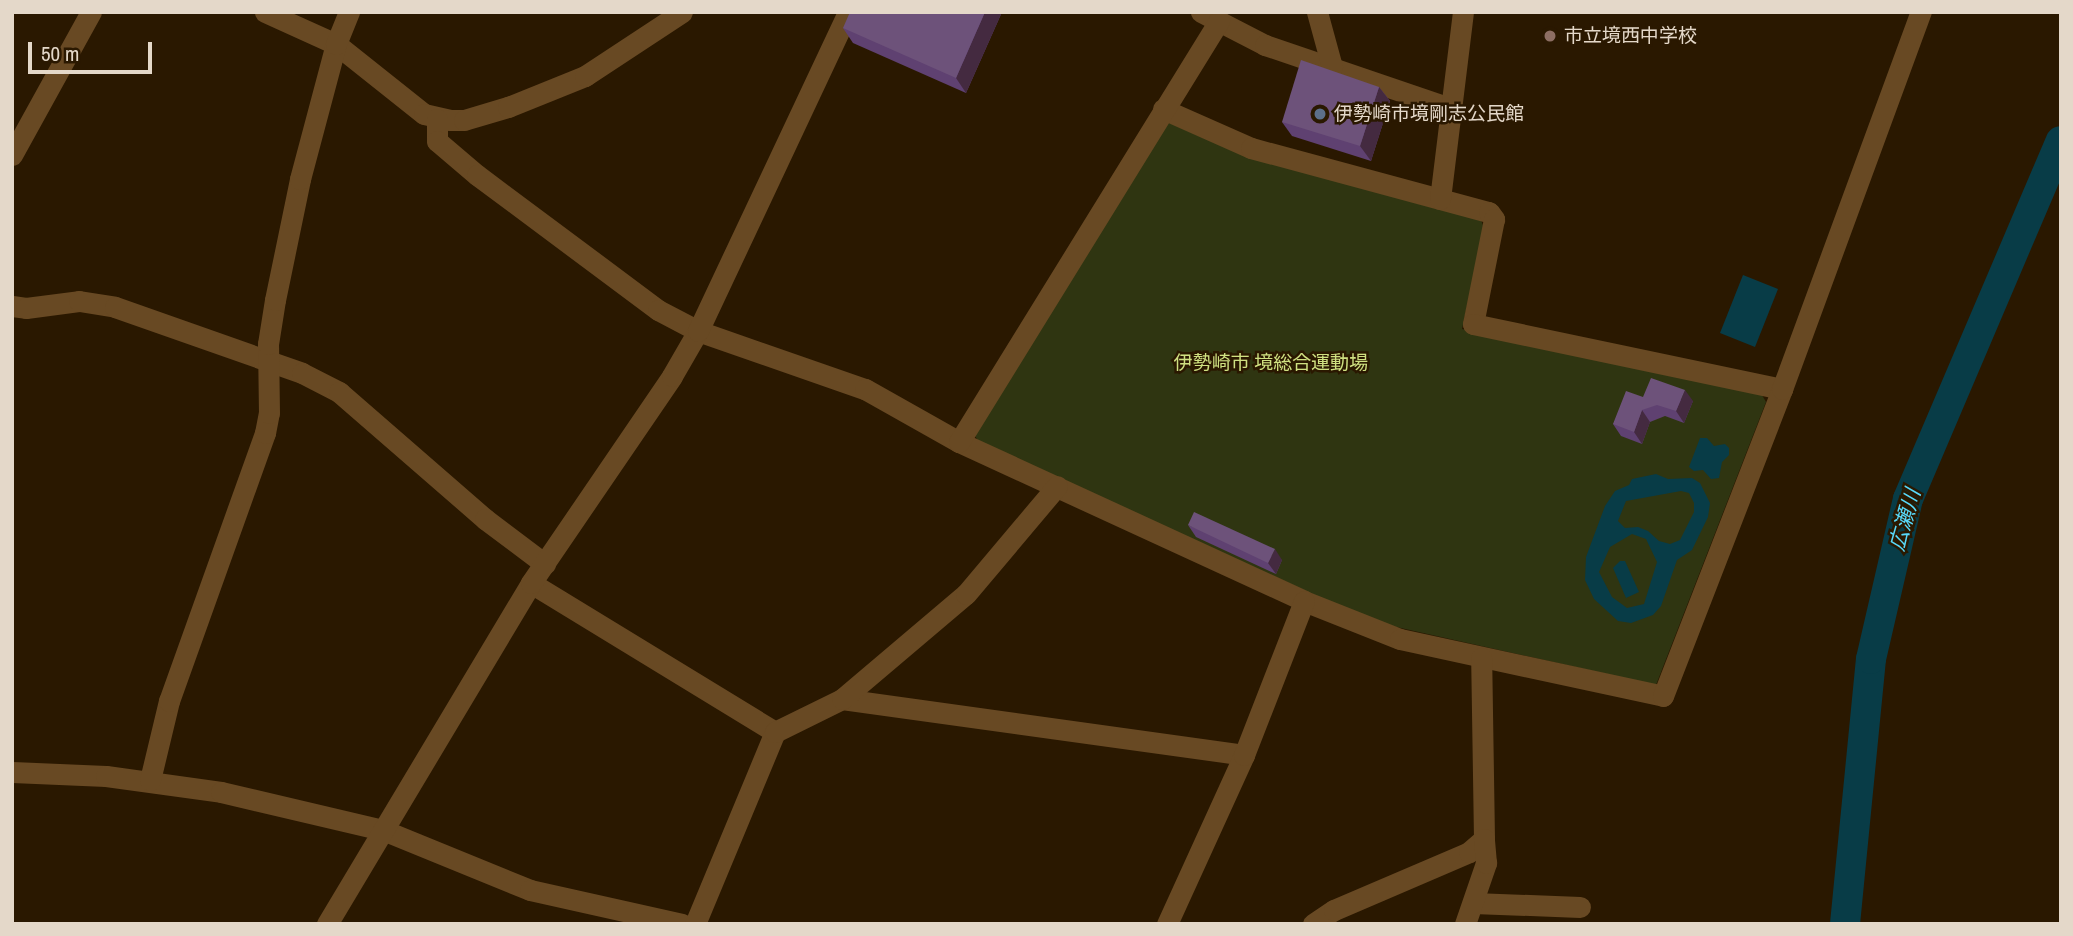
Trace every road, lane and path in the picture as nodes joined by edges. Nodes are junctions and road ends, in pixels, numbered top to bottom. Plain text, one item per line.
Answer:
1 (91, 12) edge
2 (265, 12) edge
3 (349, 12) edge
4 (682, 12) edge
5 (848, 12) edge
6 (1317, 12) edge
7 (1463, 12) edge
8 (1922, 12) edge
9 (1210, 17) edge
10 (336, 44) junction
11 (1332, 67) junction
12 (1450, 108) junction
13 (1163, 109) junction
14 (437, 119) junction
15 (12, 155) edge
16 (1440, 199) junction
17 (12, 306) edge
18 (698, 331) junction
19 (268, 361) junction
20 (1782, 389) junction
21 (959, 442) junction
22 (1058, 486) junction
23 (545, 564) junction
24 (531, 583) junction
25 (1304, 601) junction
26 (1481, 658) junction
27 (842, 699) junction
28 (775, 732) junction
29 (1244, 755) junction
30 (12, 772) edge
31 (150, 780) junction
32 (383, 830) junction
33 (1484, 839) junction
34 (1473, 903) junction
35 (1580, 907) dead end
36 (327, 924) edge
37 (682, 924) edge
38 (695, 924) edge
39 (1167, 924) edge
40 (1313, 924) edge
41 (1465, 924) edge

1 - 15 street
2 - 10 street
3 - 10 street
4 - 14 street
5 - 18 street
6 - 11 street
7 - 12 street
8 - 20 street
9 - 11 street
9 - 13 street
10 - 14 street
10 - 19 street
11 - 12 street
12 - 16 street
13 - 16 street
13 - 21 street
14 - 18 street
16 - 20 street
17 - 19 street
18 - 21 street
18 - 23 street
19 - 23 street
19 - 31 street
20 - 26 street
21 - 22 street
22 - 25 street
22 - 27 street
23 - 24 street
24 - 28 street
24 - 32 street
25 - 26 street
25 - 29 street
26 - 33 street
27 - 28 street
27 - 29 street
28 - 38 street
29 - 39 street
30 - 31 street
31 - 32 street
32 - 36 street
32 - 37 street
33 - 34 street
33 - 40 street
34 - 35 street
34 - 41 street

